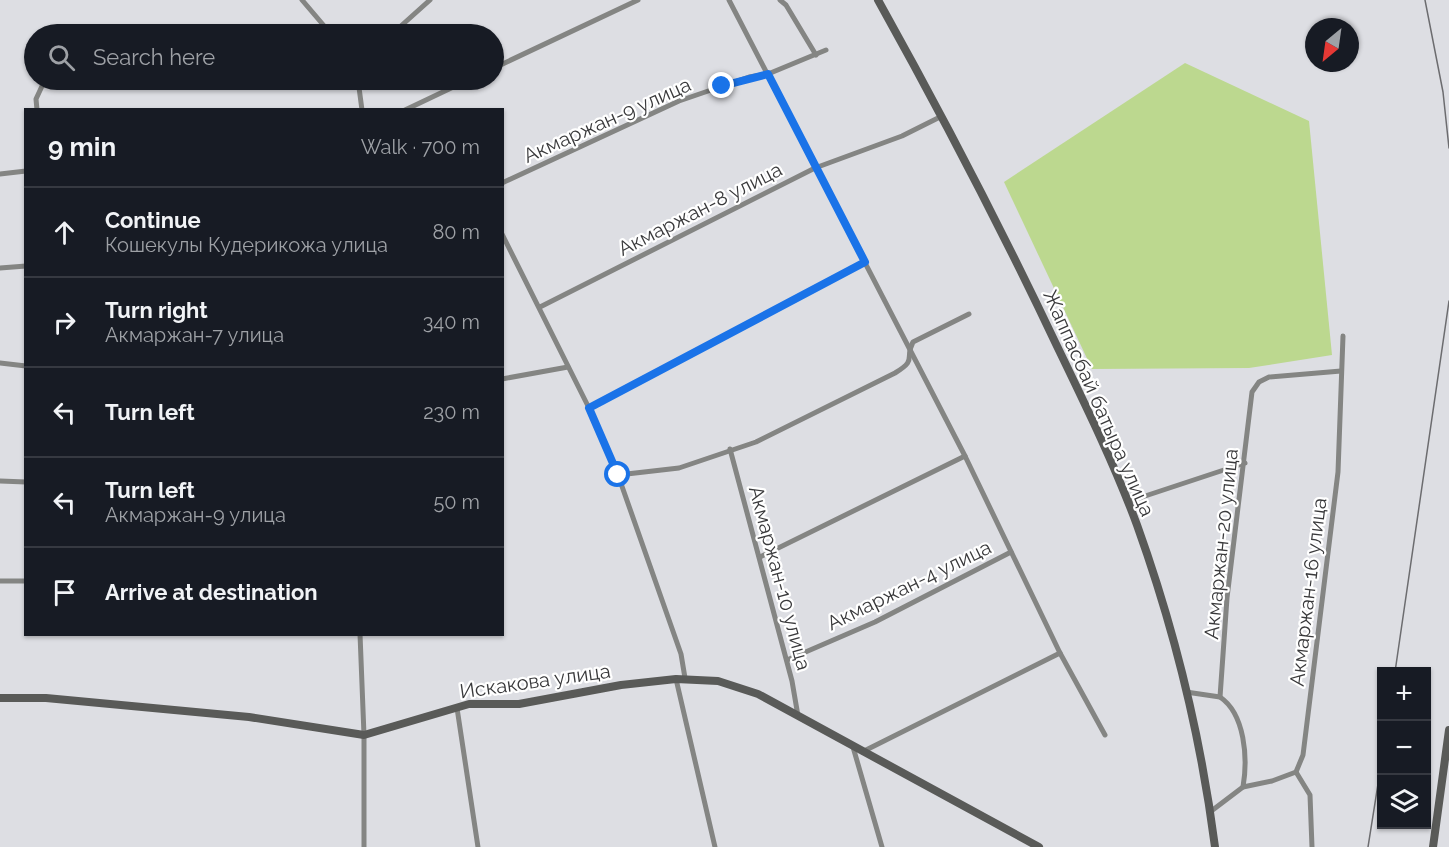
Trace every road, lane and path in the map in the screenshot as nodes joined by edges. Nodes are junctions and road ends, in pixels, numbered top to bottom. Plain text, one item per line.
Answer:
1 (302, 0) edge
2 (430, 0) edge
3 (638, 0) edge
4 (729, 0) edge
5 (780, 0) edge
6 (879, 0) edge
7 (322, 24) edge
8 (403, 24) edge
9 (826, 50) dead end
10 (816, 55) junction
11 (504, 63) edge
12 (768, 74) junction
13 (40, 90) edge
14 (359, 90) edge
15 (447, 90) edge
16 (36, 108) edge
17 (362, 108) edge
18 (409, 108) edge
19 (940, 117) junction
20 (815, 168) junction
21 (24, 171) edge
22 (0, 174) edge
23 (504, 182) edge
24 (504, 238) edge
25 (865, 262) junction
26 (24, 266) edge
27 (0, 268) edge
28 (540, 307) junction
29 (969, 314) dead end
30 (1343, 336) dead end
31 (909, 348) junction
32 (0, 363) edge
33 (24, 366) edge
34 (568, 367) junction
35 (1341, 371) junction
36 (504, 380) edge
37 (589, 408) junction
38 (729, 449) junction
39 (965, 456) junction
40 (1245, 463) junction
41 (618, 475) junction
42 (0, 481) edge
43 (24, 482) edge
44 (1127, 502) junction
45 (1011, 552) junction
46 (760, 557) junction
47 (0, 581) edge
48 (24, 581) edge
49 (360, 636) edge
50 (1060, 653) junction
51 (787, 660) junction
52 (685, 678) junction
53 (676, 679) junction
54 (1185, 692) junction
55 (1220, 697) junction
56 (0, 698) edge
57 (457, 708) junction
58 (798, 716) junction
59 (1449, 730) edge
60 (364, 735) junction
61 (1106, 735) dead end
62 (853, 747) junction
63 (862, 752) junction
64 (1296, 772) junction
65 (1243, 787) junction
66 (1210, 812) junction
67 (364, 847) edge
68 (478, 847) edge
69 (715, 847) edge
70 (882, 847) edge
71 (1039, 847) edge
72 (1215, 847) edge
73 (1312, 847) edge
74 (1433, 847) edge

1 - 7 street
2 - 8 street
3 - 11 street
4 - 12 street
5 - 10 street
6 - 19 street, Жаппасбай батыра улица
9 - 10 street, Акмаржан-9 улица
10 - 12 street, Акмаржан-9 улица
12 - 20 street
12 - 23 street, Акмаржан-9 улица
13 - 16 street
14 - 17 street
15 - 18 street
19 - 20 street, Акмаржан-8 улица
19 - 44 street, Жаппасбай батыра улица
20 - 25 street
20 - 28 street, Акмаржан-8 улица
21 - 22 street
24 - 28 street
25 - 31 street
25 - 37 street
26 - 27 street
28 - 34 street
29 - 31 street
30 - 35 street, Акмаржан-16 улица
31 - 38 street
31 - 39 street
32 - 33 street
34 - 36 street
34 - 37 street
35 - 40 street, Акмаржан-20 улица
35 - 64 street, Акмаржан-16 улица
37 - 41 street
38 - 41 street
38 - 46 street, Акмаржан-10 улица
39 - 45 street
39 - 46 street
40 - 44 street
40 - 55 street, Акмаржан-20 улица
41 - 52 street
42 - 43 street
44 - 54 street, Жаппасбай батыра улица
45 - 50 street
45 - 51 street, Акмаржан-4 улица
46 - 51 street, Акмаржан-10 улица
47 - 48 street
49 - 60 street
50 - 61 street
50 - 63 street
51 - 58 street, Акмаржан-10 улица
52 - 53 street, Искакова улица
52 - 58 street, Искакова улица
53 - 57 street, Искакова улица
53 - 69 street
54 - 55 street
54 - 66 street, Жаппасбай батыра улица
55 - 65 street
56 - 60 street, Искакова улица
57 - 60 street, Искакова улица
57 - 68 street
58 - 62 street, Искакова улица
59 - 74 street
60 - 67 street
62 - 63 street, Искакова улица
62 - 70 street
63 - 71 street, Искакова улица
64 - 65 street
64 - 73 street
65 - 66 street
66 - 72 street, Жаппасбай батыра улица

